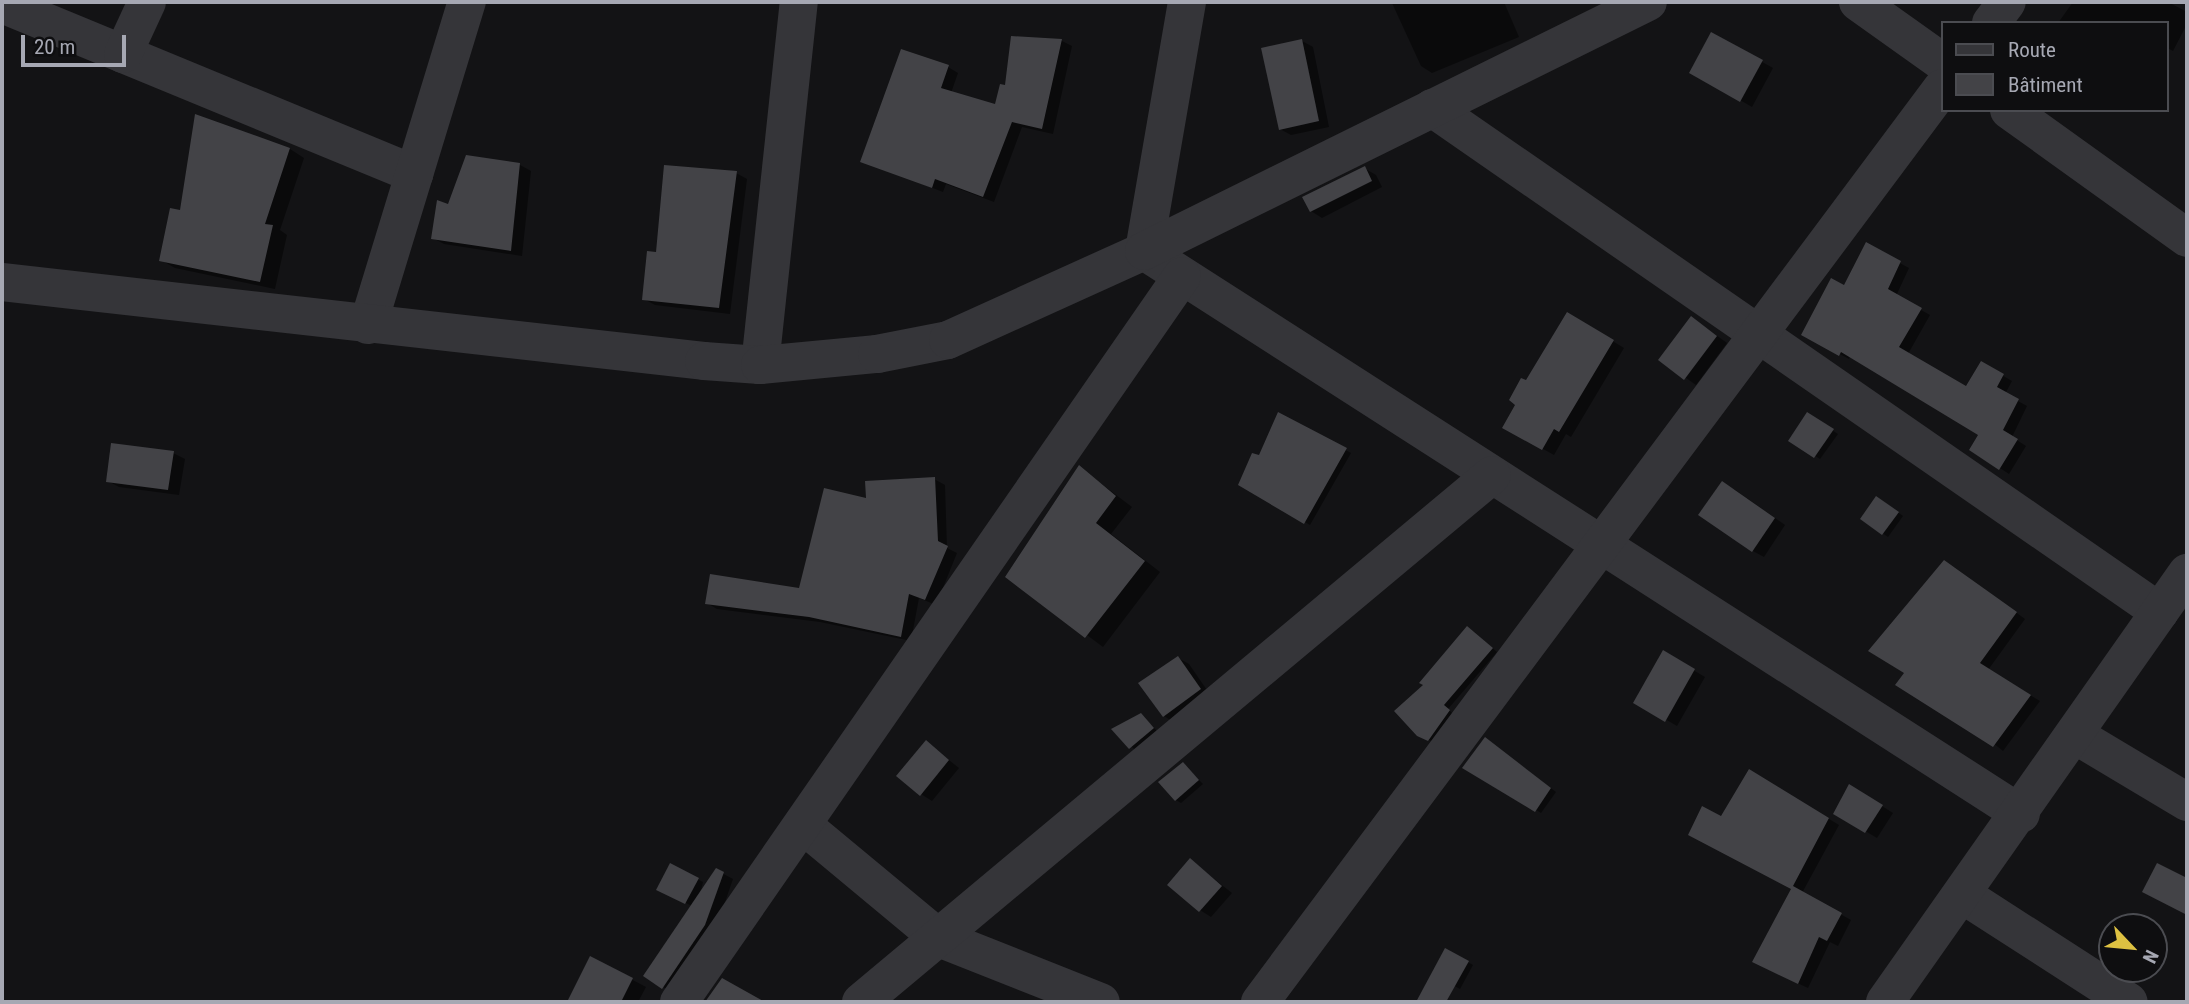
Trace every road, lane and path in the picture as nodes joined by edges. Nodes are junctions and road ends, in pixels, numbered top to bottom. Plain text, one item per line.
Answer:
1 (147, 2) edge
2 (467, 2) edge
3 (799, 2) edge
4 (1187, 2) edge
5 (1648, 2) edge
6 (1858, 2) edge
7 (2007, 2) edge
8 (2, 4) edge
9 (1993, 21) edge
10 (123, 54) junction
11 (1940, 61) edge
12 (1940, 91) edge
13 (1432, 108) junction
14 (2012, 112) edge
15 (414, 174) junction
16 (2187, 238) edge
17 (1144, 251) junction
18 (1182, 276) junction
19 (2, 282) edge
20 (368, 325) junction
21 (1759, 334) junction
22 (760, 365) junction
23 (1492, 475) junction
24 (1601, 545) junction
25 (2187, 573) edge
26 (2161, 612) junction
27 (2075, 735) junction
28 (2187, 803) edge
29 (2021, 814) junction
30 (804, 826) junction
31 (1963, 895) junction
32 (939, 938) junction
33 (1086, 1000) edge
34 (679, 1002) edge
35 (861, 1002) edge
36 (1260, 1002) edge
37 (1885, 1002) edge
38 (2129, 1002) edge

1 - 10 street
2 - 15 street
3 - 22 street
4 - 17 street
5 - 13 street
6 - 11 street
7 - 9 street
8 - 10 street
10 - 15 street
12 - 21 street
13 - 17 street
13 - 21 street
14 - 16 street
15 - 20 street
17 - 18 street
17 - 22 street
18 - 23 street
18 - 30 street
19 - 20 street
20 - 22 street
21 - 24 street
21 - 26 street
23 - 24 street
23 - 32 street
24 - 29 street
24 - 36 street
25 - 26 street
26 - 27 street
27 - 28 street
27 - 29 street
29 - 31 street
30 - 32 street
30 - 34 street
31 - 37 street
31 - 38 street
32 - 33 street
32 - 35 street

